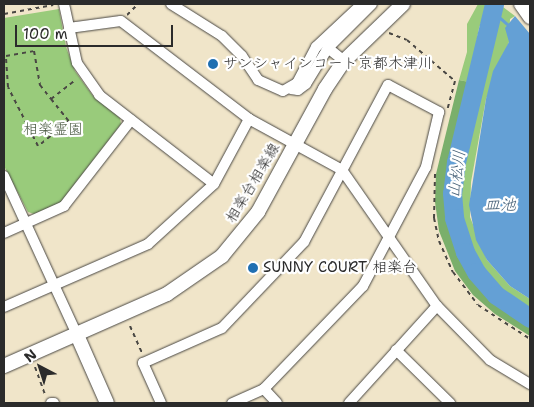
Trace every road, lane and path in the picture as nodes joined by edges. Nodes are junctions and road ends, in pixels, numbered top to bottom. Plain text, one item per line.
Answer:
1 (63, 4) edge
2 (138, 4) edge
3 (171, 4) edge
4 (362, 4) edge
5 (372, 4) edge
6 (403, 4) edge
7 (521, 4) edge
8 (4, 14) edge
9 (530, 17) edge
10 (121, 21) junction
11 (69, 28) junction
12 (389, 34) dead end
13 (328, 48) junction
14 (344, 61) junction
15 (83, 73) junction
16 (291, 89) junction
17 (52, 99) junction
18 (447, 116) dead end
19 (249, 119) junction
20 (131, 120) junction
21 (295, 145) junction
22 (436, 166) dead end
23 (342, 170) junction
24 (4, 176) edge
25 (214, 184) junction
26 (27, 222) junction
27 (4, 233) edge
28 (389, 236) junction
29 (54, 284) junction
30 (437, 306) junction
31 (4, 307) edge
32 (130, 326) dead end
33 (77, 334) junction
34 (530, 338) edge
35 (396, 350) junction
36 (146, 362) junction
37 (4, 366) edge
38 (35, 367) dead end
39 (530, 384) edge
40 (264, 389) junction
41 (356, 401) edge
42 (51, 403) edge
43 (106, 403) edge
44 (161, 403) edge
45 (232, 403) edge
46 (277, 403) edge
47 (450, 403) edge

1 - 8 path
1 - 11 street
2 - 10 path
3 - 16 street
4 - 16 street
5 - 13 street
6 - 14 main road, 相楽台相楽線
7 - 9 main road
10 - 11 street
10 - 19 street
11 - 15 street
12 - 18 path
13 - 14 street
13 - 16 street
14 - 21 main road, 相楽台相楽線
15 - 17 path
15 - 20 street
17 - 17 path
19 - 21 street
19 - 25 street
20 - 25 street
20 - 26 street
21 - 23 street
21 - 33 main road, 相楽台相楽線
22 - 34 path
23 - 28 street
23 - 28 street
23 - 36 street
24 - 26 street
25 - 29 street
26 - 27 street
26 - 29 street
28 - 30 street
28 - 40 street
29 - 31 street
29 - 33 street
30 - 35 street
30 - 39 street
32 - 36 path
33 - 37 main road, 相楽台相楽線
33 - 43 main road
35 - 41 street
35 - 47 street
36 - 44 street
38 - 42 path
40 - 45 street
40 - 46 street

